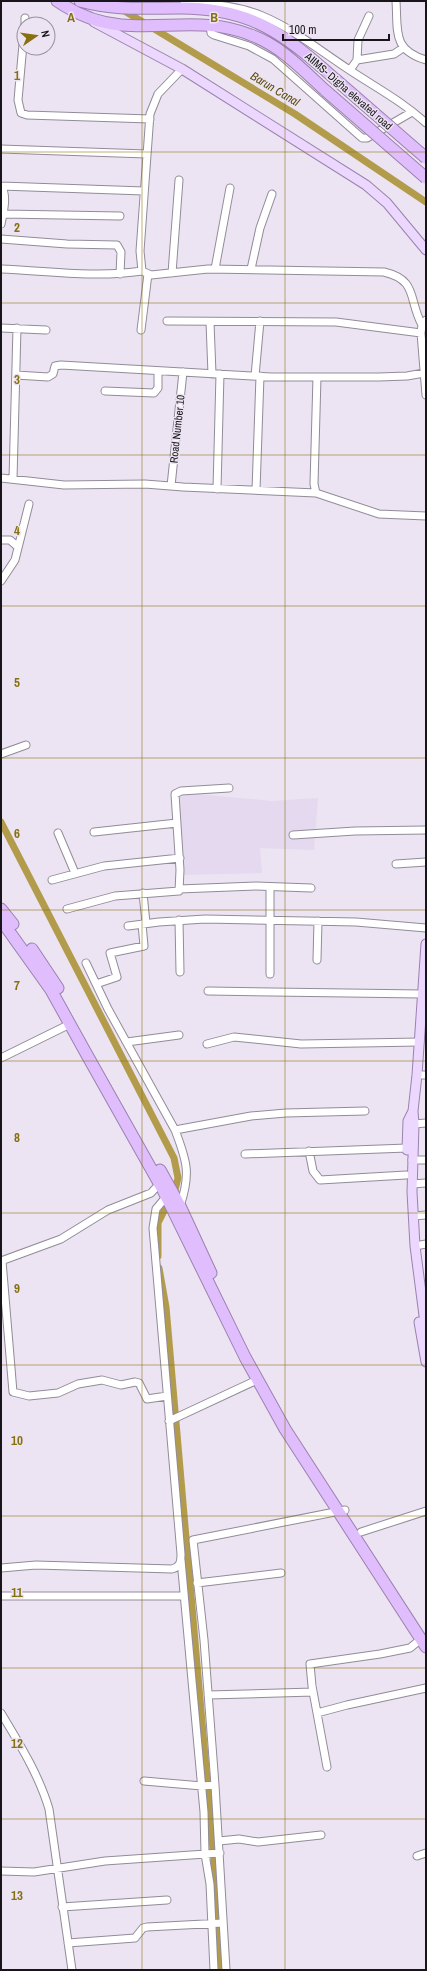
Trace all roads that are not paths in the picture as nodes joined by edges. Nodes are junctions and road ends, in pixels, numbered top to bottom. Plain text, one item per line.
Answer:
1 (56, 1) edge
2 (80, 1) edge
3 (396, 1) edge
4 (164, 8) junction
5 (74, 12) junction
6 (368, 16) dead end
7 (210, 24) junction
8 (403, 48) junction
9 (22, 56) edge
10 (357, 60) junction
11 (426, 60) edge
12 (182, 69) junction
13 (350, 70) junction
14 (412, 112) junction
15 (150, 119) junction
16 (426, 123) edge
17 (1, 149) edge
18 (147, 154) junction
19 (426, 158) edge
20 (426, 178) edge
21 (179, 180) dead end
22 (1, 186) edge
23 (230, 188) dead end
24 (144, 191) junction
25 (272, 194) dead end
26 (3, 214) junction
27 (120, 216) dead end
28 (1, 224) edge
29 (1, 240) edge
30 (426, 250) edge
31 (1, 269) edge
32 (215, 269) junction
33 (251, 269) junction
34 (145, 273) junction
35 (172, 273) junction
36 (120, 274) junction
37 (167, 321) dead end
38 (260, 321) junction
39 (210, 322) junction
40 (424, 323) edge
41 (1, 328) edge
42 (17, 328) junction
43 (46, 330) dead end
44 (141, 330) dead end
45 (421, 333) junction
46 (158, 371) junction
47 (183, 372) junction
48 (424, 373) junction
49 (212, 374) junction
50 (220, 374) junction
51 (16, 375) junction
52 (258, 376) junction
53 (316, 377) junction
54 (105, 391) dead end
55 (426, 395) edge
56 (1, 478) edge
57 (13, 479) junction
58 (171, 486) junction
59 (217, 488) junction
60 (256, 490) junction
61 (316, 493) junction
62 (29, 504) dead end
63 (426, 516) edge
64 (1, 540) edge
65 (18, 547) junction
66 (1, 581) edge
67 (26, 745) dead end
68 (1, 754) edge
69 (229, 788) dead end
70 (177, 824) junction
71 (426, 830) edge
72 (94, 832) dead end
73 (58, 833) dead end
74 (293, 835) dead end
75 (180, 858) junction
76 (426, 862) edge
77 (396, 864) dead end
78 (75, 873) junction
79 (52, 880) dead end
80 (270, 887) junction
81 (312, 888) dead end
82 (179, 889) junction
83 (144, 893) junction
84 (1, 909) edge
85 (67, 909) dead end
86 (1, 920) edge
87 (179, 920) junction
88 (269, 921) junction
89 (318, 921) junction
90 (144, 924) junction
91 (128, 926) dead end
92 (426, 928) edge
93 (426, 944) edge
94 (425, 956) edge
95 (317, 960) dead end
96 (86, 963) dead end
97 (180, 972) dead end
98 (270, 974) dead end
99 (96, 984) junction
100 (208, 991) dead end
101 (422, 994) junction
102 (423, 1020) edge
103 (70, 1024) junction
104 (179, 1035) dead end
105 (127, 1042) junction
106 (420, 1042) junction
107 (207, 1044) dead end
108 (1, 1058) edge
109 (422, 1075) edge
110 (365, 1111) dead end
111 (413, 1111) junction
112 (426, 1123) edge
113 (414, 1124) junction
114 (175, 1130) junction
115 (406, 1148) junction
116 (308, 1151) junction
117 (245, 1154) dead end
118 (412, 1160) junction
119 (426, 1160) edge
120 (406, 1175) junction
121 (162, 1181) junction
122 (426, 1183) edge
123 (412, 1184) junction
124 (166, 1197) junction
125 (180, 1206) junction
126 (426, 1215) edge
127 (413, 1216) junction
128 (426, 1244) edge
129 (415, 1246) junction
130 (1, 1261) edge
131 (424, 1329) edge
132 (425, 1350) edge
133 (426, 1362) edge
134 (257, 1380) junction
135 (167, 1396) junction
136 (274, 1402) junction
137 (172, 1419) junction
138 (341, 1511) junction
139 (426, 1511) edge
140 (361, 1532) junction
141 (192, 1540) junction
142 (180, 1542) junction
143 (181, 1560) junction
144 (1, 1568) edge
145 (281, 1573) dead end
146 (197, 1583) junction
147 (1, 1596) edge
148 (184, 1596) junction
149 (424, 1640) edge
150 (426, 1688) edge
151 (313, 1692) junction
152 (208, 1695) junction
153 (1, 1713) edge
154 (317, 1713) junction
155 (327, 1767) dead end
156 (144, 1781) dead end
157 (215, 1785) junction
158 (202, 1786) junction
159 (321, 1835) dead end
160 (219, 1841) junction
161 (426, 1853) edge
162 (212, 1854) junction
163 (417, 1856) dead end
164 (57, 1867) junction
165 (1, 1871) edge
166 (167, 1900) dead end
167 (62, 1907) junction
168 (217, 1923) junction
169 (68, 1943) junction
170 (72, 1970) edge
171 (214, 1970) edge
172 (226, 1970) edge

1 - 5 highway, AIIMS- Digha elevated road
2 - 4 highway, AIIMS- Digha elevated road
3 - 8 street
4 - 13 street
4 - 19 highway, AIIMS- Digha elevated road, bridge
5 - 7 highway, AIIMS- Digha elevated road
5 - 12 main road
6 - 10 street
7 - 14 street
7 - 20 highway, AIIMS- Digha elevated road, bridge
8 - 10 street
8 - 11 street
9 - 15 street
10 - 13 street
12 - 15 street
12 - 30 main road
13 - 14 street
14 - 16 street
15 - 18 street
17 - 18 street
18 - 24 street
21 - 35 street
22 - 24 street
22 - 26 street
23 - 32 street
24 - 34 street
25 - 33 street
26 - 27 street
26 - 28 street
29 - 36 street
31 - 36 street
32 - 33 street
32 - 35 street
33 - 40 street
34 - 35 street
34 - 36 street
34 - 44 street
37 - 39 street
38 - 39 street
38 - 45 street
38 - 52 street
39 - 49 street
40 - 45 street
41 - 42 street
42 - 43 street
42 - 51 street
45 - 48 street
46 - 47 street
46 - 51 street
46 - 54 street
47 - 49 street
47 - 58 street, Road Number 10
48 - 53 street
48 - 55 street
49 - 50 street
50 - 52 street
50 - 59 street
51 - 57 street
52 - 53 street
52 - 60 street
53 - 61 street
56 - 57 street
57 - 58 street
58 - 59 street
59 - 60 street
60 - 61 street
61 - 63 street
62 - 65 street
64 - 65 street
65 - 66 street
67 - 68 street
69 - 70 street
70 - 72 street
70 - 75 street
71 - 74 street
73 - 78 street
75 - 78 street
75 - 82 street
76 - 77 street
78 - 79 street
80 - 81 street
80 - 82 street
80 - 88 street
82 - 83 street
83 - 85 street
83 - 90 street
84 - 121 highway
86 - 103 highway
87 - 88 street
87 - 90 street
87 - 97 street
88 - 89 street
88 - 98 street
89 - 92 street
89 - 95 street
90 - 91 street
90 - 99 street
93 - 94 main road
94 - 101 main road
96 - 99 street
99 - 105 street
100 - 101 street
101 - 102 main road
102 - 106 main road
103 - 108 street
103 - 121 highway
104 - 105 street
105 - 114 street
106 - 107 street
106 - 109 main road
109 - 111 main road
110 - 114 street
111 - 113 main road
111 - 115 main road
112 - 113 street
113 - 118 main road
114 - 125 street
115 - 116 street
115 - 120 main road
116 - 117 street
116 - 120 street
118 - 119 street
118 - 123 main road
120 - 131 main road
121 - 124 highway
121 - 125 highway
121 - 130 street
122 - 123 street
123 - 127 main road
124 - 134 highway
124 - 135 street
125 - 136 highway
126 - 127 street
127 - 129 main road
128 - 129 street
129 - 131 main road
130 - 135 street
131 - 132 main road
132 - 133 main road
134 - 136 highway
134 - 137 street
135 - 137 street
136 - 138 highway
137 - 142 street
138 - 140 highway
138 - 141 street
138 - 149 highway
139 - 140 street
140 - 149 highway
141 - 142 street
141 - 146 street
142 - 143 street
143 - 144 street
143 - 148 street
145 - 146 street
146 - 152 street
147 - 148 street
148 - 158 street
149 - 151 street
150 - 154 street
151 - 152 street
151 - 154 street
152 - 157 street
153 - 164 street
154 - 155 street
156 - 158 street
157 - 158 street
157 - 160 street
158 - 162 street
159 - 160 street
160 - 162 street
161 - 163 street
162 - 164 street
162 - 168 street
162 - 168 street
164 - 165 street
164 - 167 street
166 - 167 street
167 - 169 street
168 - 169 street
168 - 171 street
168 - 172 street
169 - 170 street

